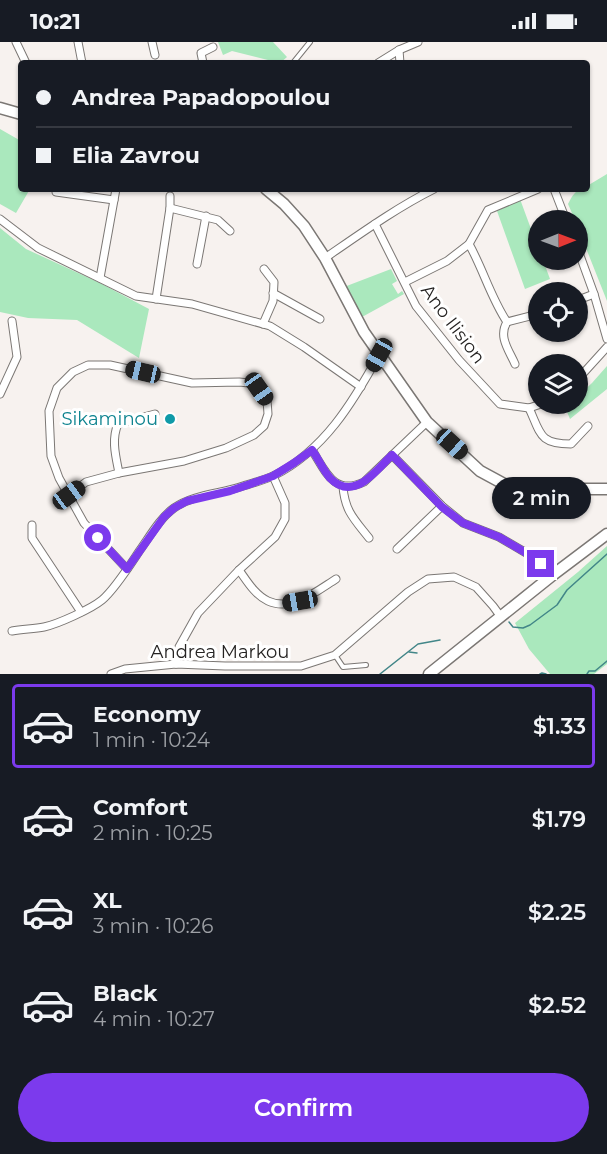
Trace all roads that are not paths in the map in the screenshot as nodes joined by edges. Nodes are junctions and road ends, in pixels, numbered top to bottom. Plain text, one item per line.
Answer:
1 (16, 42) edge
2 (78, 42) edge
3 (152, 42) edge
4 (310, 42) edge
5 (418, 42) edge
6 (213, 47) dead end
7 (399, 50) junction
8 (155, 56) dead end
9 (25, 60) edge
10 (81, 60) edge
11 (202, 60) edge
12 (295, 60) edge
13 (383, 60) edge
14 (400, 60) edge
15 (0, 108) edge
16 (18, 113) edge
17 (56, 192) dead end
18 (115, 192) edge
19 (270, 192) edge
20 (428, 192) edge
21 (531, 192) edge
22 (555, 192) edge
23 (170, 196) dead end
24 (114, 200) junction
25 (170, 208) junction
26 (562, 210) edge
27 (206, 216) junction
28 (0, 219) edge
29 (375, 224) junction
30 (230, 231) dead end
31 (469, 244) junction
32 (325, 258) junction
33 (197, 264) dead end
34 (264, 269) dead end
35 (585, 270) edge
36 (100, 278) junction
37 (405, 282) junction
38 (273, 293) junction
39 (594, 294) junction
40 (588, 296) edge
41 (156, 299) junction
42 (528, 317) edge
43 (320, 319) dead end
44 (12, 321) dead end
45 (507, 322) junction
46 (263, 324) junction
47 (607, 339) edge
48 (607, 347) edge
49 (379, 355) junction
50 (515, 364) dead end
51 (588, 368) edge
52 (361, 387) junction
53 (0, 394) edge
54 (528, 408) edge
55 (155, 414) dead end
56 (532, 414) edge
57 (427, 422) junction
58 (588, 426) dead end
59 (312, 450) junction
60 (392, 455) junction
61 (119, 473) junction
62 (273, 476) junction
63 (343, 487) junction
64 (607, 489) edge
65 (69, 495) junction
66 (442, 507) junction
67 (33, 525) dead end
68 (607, 534) edge
69 (369, 537) dead end
70 (397, 549) dead end
71 (127, 569) junction
72 (239, 570) junction
73 (554, 574) junction
74 (336, 579) dead end
75 (81, 612) junction
76 (501, 617) junction
77 (12, 631) dead end
78 (335, 655) junction
79 (176, 664) junction
80 (366, 665) dead end
81 (225, 670) edge
82 (111, 674) edge
83 (429, 674) edge

1 - 9 street
2 - 10 street
3 - 8 street
4 - 12 lane
5 - 7 street
6 - 11 street
7 - 13 street
7 - 14 street
15 - 16 street
17 - 24 street
18 - 24 street
19 - 32 street
20 - 29 street
21 - 31 street
22 - 26 street
23 - 25 street
24 - 36 street
25 - 27 street
25 - 41 street
27 - 30 street
27 - 33 street
28 - 36 street
29 - 32 street
29 - 37 street, Ano Ilision
31 - 37 street
31 - 45 street
32 - 49 street
34 - 38 street
35 - 39 street
36 - 41 street
37 - 54 street, Ano Ilision
38 - 43 street
38 - 46 street
39 - 40 street
39 - 47 street
41 - 46 street
42 - 45 street
44 - 53 street
45 - 50 street
46 - 52 street
48 - 51 street
49 - 52 street
49 - 57 street
52 - 59 street
55 - 61 street
56 - 58 street
57 - 60 street
57 - 64 street
59 - 62 street
59 - 63 street
60 - 63 street
60 - 66 street
61 - 65 street
61 - 65 street
62 - 71 street
62 - 72 street
63 - 69 street
65 - 71 street
66 - 70 street
66 - 73 street
67 - 75 street
68 - 73 street
71 - 75 street
72 - 74 street
72 - 79 street
73 - 76 street
75 - 77 street
76 - 78 street, Andrea Markou
76 - 83 street
78 - 80 lane
78 - 81 street, Andrea Markou
79 - 81 street, Andrea Markou
79 - 82 street, Andrea Markou

